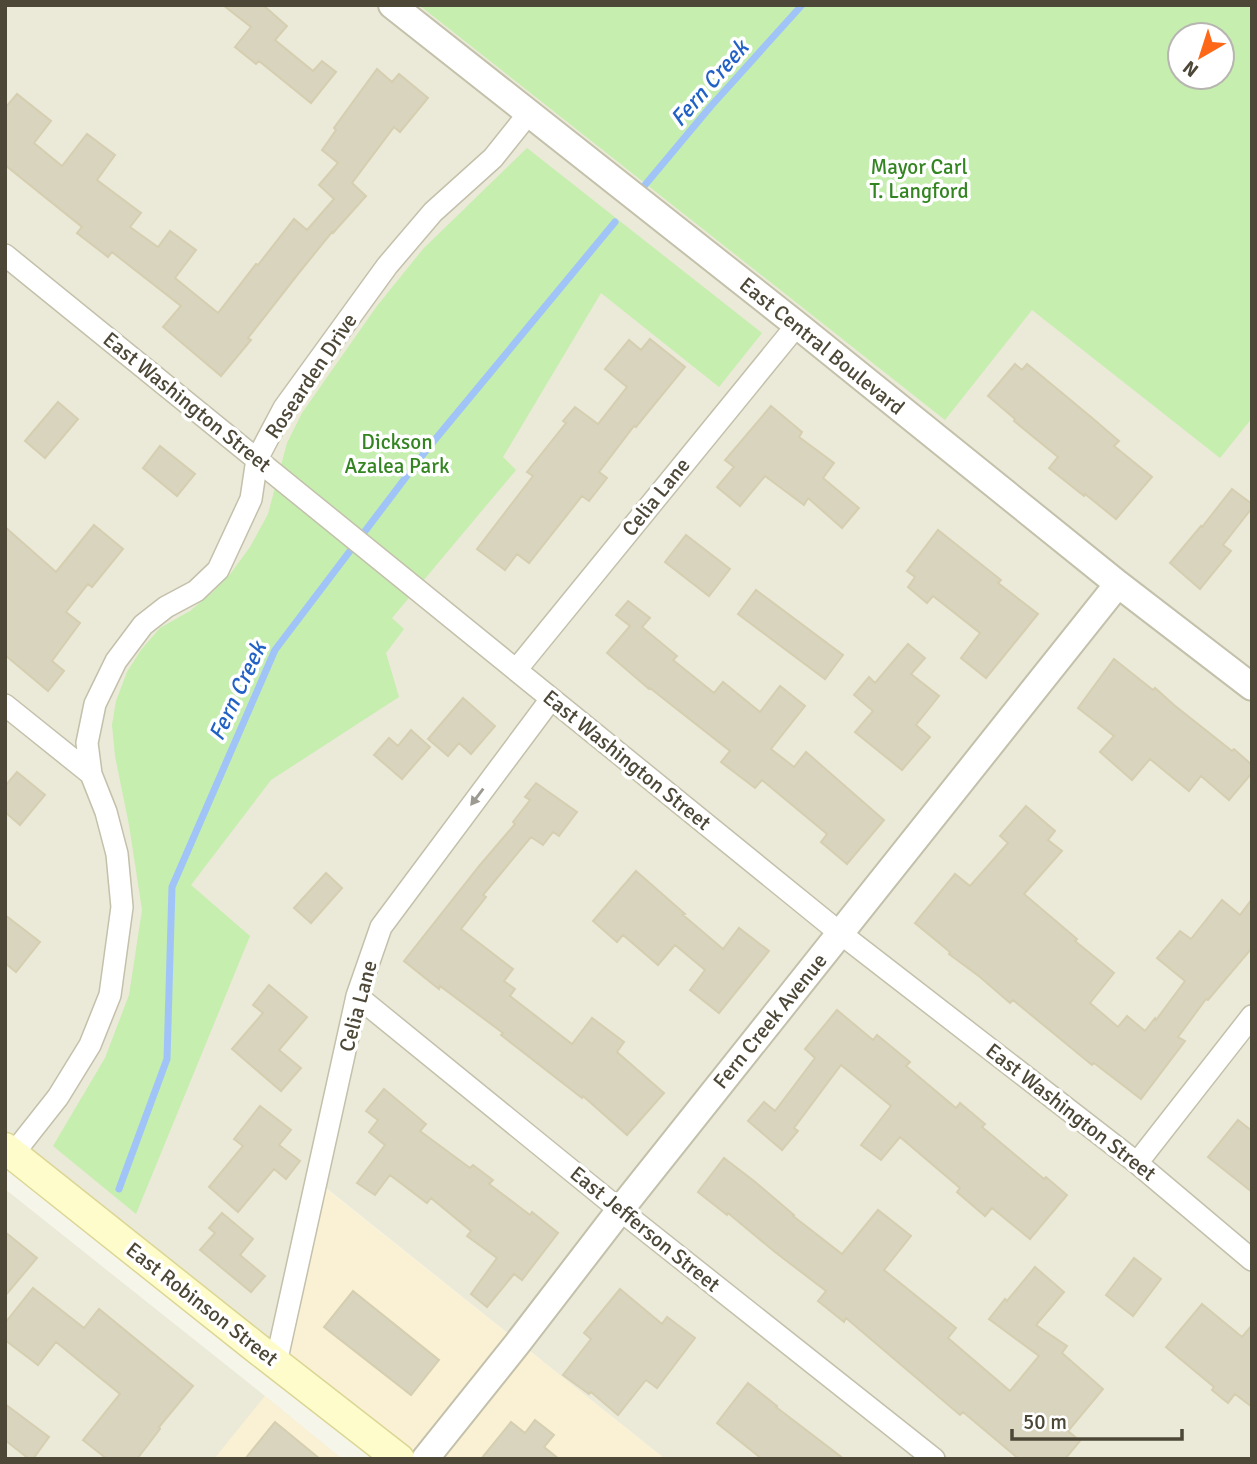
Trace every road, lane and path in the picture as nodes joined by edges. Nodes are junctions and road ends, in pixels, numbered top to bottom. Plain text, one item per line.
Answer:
1 (392, 5) edge
2 (529, 113) junction
3 (5, 255) edge
4 (797, 325) junction
5 (257, 459) junction
6 (1118, 584) junction
7 (516, 670) junction
8 (1252, 687) edge
9 (551, 699) junction
10 (5, 705) edge
11 (91, 774) junction
12 (840, 933) junction
13 (357, 996) junction
14 (1252, 1016) edge
15 (9, 1151) edge
16 (1137, 1163) junction
17 (620, 1210) junction
18 (1252, 1260) edge
19 (275, 1363) junction
20 (399, 1459) edge
21 (425, 1459) edge
22 (934, 1459) edge

1 - 2 street, East Central Boulevard
2 - 4 street, East Central Boulevard
2 - 5 street, Rosearden Drive
3 - 5 street, East Washington Street
4 - 6 street, East Central Boulevard
4 - 7 street, Celia Lane
5 - 7 street, East Washington Street
5 - 11 street, Rosearden Drive
6 - 8 street, East Central Boulevard
6 - 12 street, Fern Creek Avenue
7 - 9 street, East Washington Street
9 - 12 street, East Washington Street
9 -> 13 street, Celia Lane
10 - 11 street
11 - 15 street, Rosearden Drive
12 - 16 street, East Washington Street
12 - 17 street, Fern Creek Avenue
13 - 17 street, East Jefferson Street
13 - 19 street, Celia Lane
14 - 16 street
15 - 19 main road, East Robinson Street
16 - 18 street, East Washington Street
17 - 21 street, Fern Creek Avenue
17 - 22 street, East Jefferson Street
19 - 20 main road, East Robinson Street

